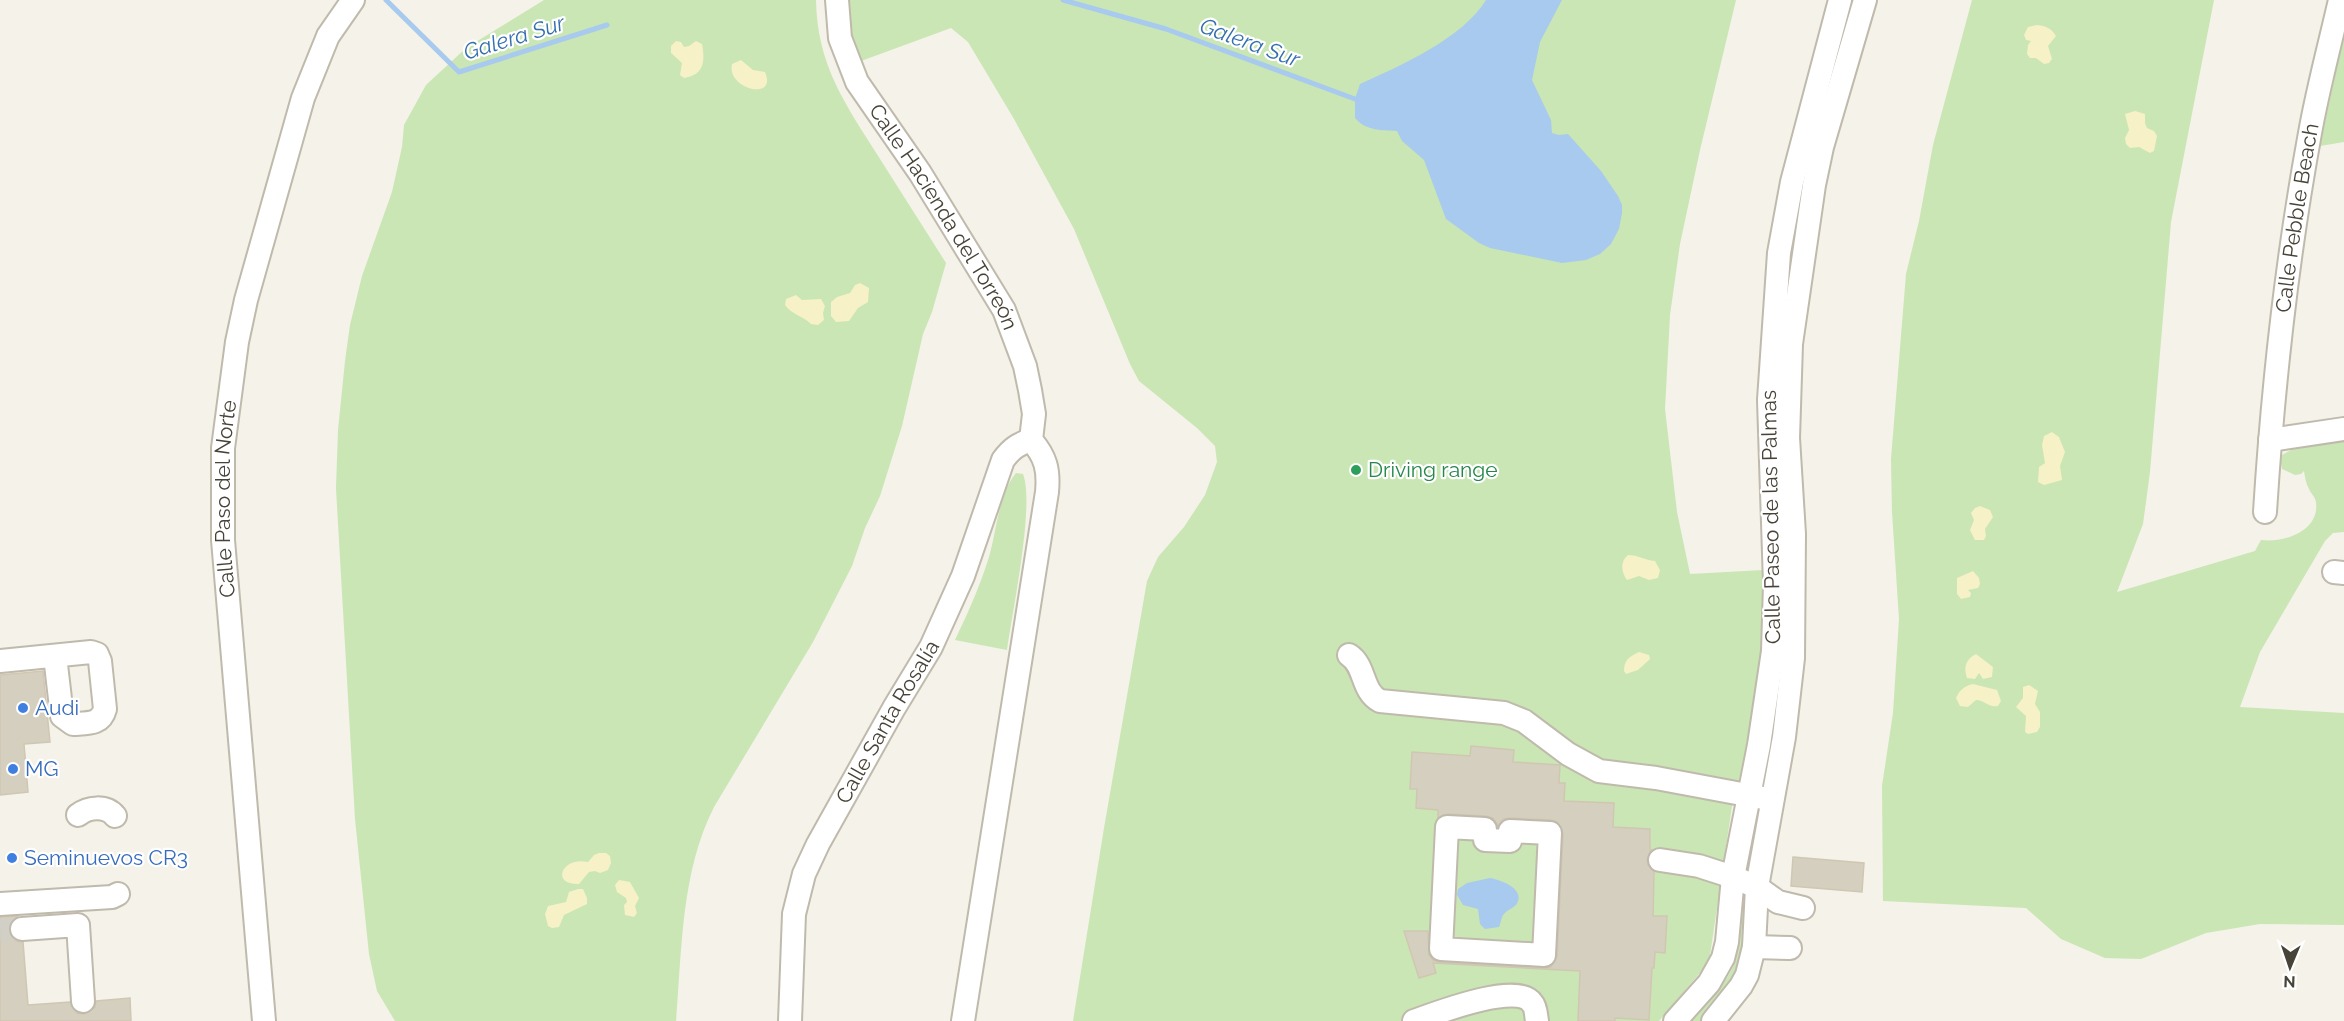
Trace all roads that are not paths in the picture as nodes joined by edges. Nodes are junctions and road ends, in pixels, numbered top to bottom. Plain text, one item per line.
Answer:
1 (353, 0) edge
2 (837, 0) edge
3 (1840, 0) edge
4 (1865, 0) edge
5 (2340, 0) edge
6 (2344, 429) edge
7 (1031, 440) junction
8 (2270, 440) junction
9 (2265, 512) dead end
10 (1348, 655) dead end
11 (55, 656) dead end
12 (0, 661) edge
13 (1749, 796) junction
14 (1773, 800) junction
15 (78, 815) dead end
16 (115, 816) dead end
17 (1660, 860) dead end
18 (1733, 877) junction
19 (1757, 887) junction
20 (118, 894) dead end
21 (0, 904) edge
22 (1803, 908) dead end
23 (22, 928) tunnel mouth
24 (1754, 947) junction
25 (1790, 948) dead end
26 (1441, 950) joint
27 (83, 1001) dead end
28 (264, 1021) edge
29 (790, 1021) edge
30 (963, 1021) edge
31 (1414, 1021) edge
32 (1537, 1021) edge
33 (1675, 1021) edge
34 (1713, 1021) edge

1 - 28 street, Calle Paso del Norte
2 - 7 street, Calle Hacienda del Torreón
3 - 13 street, Calle Paseo de las Palmas
4 - 14 street, Calle Paseo de las Palmas
5 - 8 street, Calle Pebble Beach
6 - 8 street
7 - 29 street, Calle Santa Rosalía
7 - 30 street
8 - 9 street, Calle Pebble Beach
10 - 13 street
11 - 12 street
13 - 14 street
13 - 18 street, Calle Paseo de las Palmas
14 - 19 street, Calle Paseo de las Palmas
15 - 16 street
17 - 18 street
18 - 19 street
18 - 33 street, Calle Paseo de las Palmas
19 - 22 street
19 - 24 street, Calle Paseo de las Palmas
20 - 21 street
23 - 27 street
24 - 25 street
24 - 34 street, Calle Paseo de las Palmas
26 - 26 street
31 - 32 street

